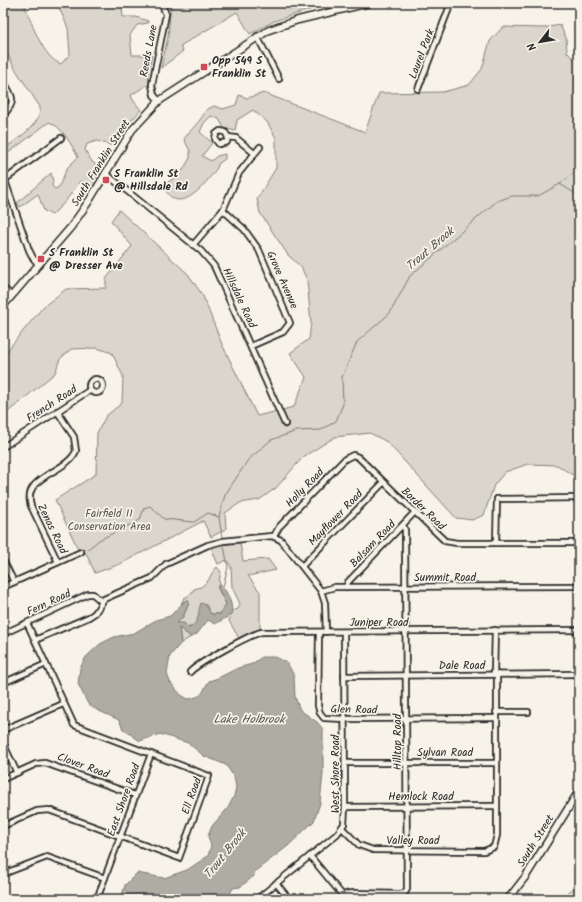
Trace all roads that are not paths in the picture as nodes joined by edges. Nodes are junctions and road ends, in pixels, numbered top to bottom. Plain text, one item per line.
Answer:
1 (161, 3) edge
2 (338, 3) edge
3 (369, 3) edge
4 (451, 3) edge
5 (337, 10) junction
6 (257, 36) junction
7 (279, 79) dead end
8 (3, 81) edge
9 (418, 89) dead end
10 (159, 101) junction
11 (3, 115) edge
12 (228, 137) dead end
13 (61, 138) dead end
14 (260, 147) dead end
15 (254, 153) junction
16 (105, 173) junction
17 (3, 175) edge
18 (4, 181) edge
19 (223, 210) junction
20 (193, 245) junction
21 (39, 265) junction
22 (3, 288) edge
23 (12, 296) junction
24 (3, 306) edge
25 (251, 346) junction
26 (90, 390) dead end
27 (57, 411) junction
28 (285, 424) dead end
29 (3, 447) edge
30 (351, 455) joint
31 (383, 483) junction
32 (579, 498) edge
33 (414, 513) junction
34 (403, 525) junction
35 (274, 536) junction
36 (496, 543) junction
37 (579, 543) edge
38 (82, 552) dead end
39 (3, 560) edge
40 (58, 562) junction
41 (302, 566) junction
42 (14, 582) junction
43 (579, 586) edge
44 (3, 587) edge
45 (346, 587) junction
46 (406, 587) junction
47 (321, 591) junction
48 (101, 601) junction
49 (27, 623) junction
50 (495, 630) junction
51 (579, 630) edge
52 (319, 632) junction
53 (326, 632) junction
54 (344, 632) junction
55 (407, 632) junction
56 (3, 634) edge
57 (35, 640) junction
58 (46, 664) junction
59 (190, 672) dead end
60 (496, 674) junction
61 (579, 674) edge
62 (407, 675) junction
63 (344, 676) junction
64 (3, 683) edge
65 (63, 704) junction
66 (496, 712) junction
67 (528, 712) dead end
68 (496, 718) junction
69 (345, 719) junction
70 (406, 719) junction
71 (3, 730) edge
72 (3, 743) edge
73 (151, 754) junction
74 (407, 762) junction
75 (345, 763) junction
76 (496, 763) junction
77 (16, 773) junction
78 (3, 779) edge
79 (579, 791) edge
80 (135, 796) junction
81 (345, 806) junction
82 (497, 806) junction
83 (407, 807) junction
84 (3, 826) edge
85 (342, 828) junction
86 (120, 837) junction
87 (407, 851) junction
88 (310, 856) junction
89 (3, 874) edge
90 (105, 878) junction
91 (276, 883) junction
92 (341, 898) edge
93 (97, 899) edge
94 (257, 899) edge
95 (289, 899) edge
96 (508, 899) edge

1 - 10 street, Reeds Lane
2 - 5 main road
3 - 5 main road, South Franklin Street
4 - 9 street, Laurel Park
5 - 6 main road, South Franklin Street
6 - 7 street
6 - 10 main road, South Franklin Street
8 - 11 street
10 - 16 main road, South Franklin Street
12 - 15 street
13 - 18 street
14 - 15 street
15 - 19 street
16 - 20 street, Hillsdale Road
16 - 21 main road, South Franklin Street
17 - 18 street
18 - 21 street
19 - 20 street
19 - 25 street, Grove Avenue
20 - 25 street, Hillsdale Road
21 - 23 main road, South Franklin Street
22 - 23 street
23 - 24 main road, South Franklin Street
25 - 28 street, Hillsdale Road
26 - 27 street, French Road
27 - 29 street, French Road
27 - 40 street, Zenas Road
30 - 31 street, Border Road
30 - 35 street, Holly Road
31 - 33 street, Border Road
31 - 41 street, Mayflower Road
32 - 36 street
33 - 34 street, Balsam Road
33 - 36 street, Border Road
34 - 45 street, Balsam Road
34 - 46 street, Hilltop Road
35 - 41 street
35 - 48 street
36 - 37 street, Border Road
38 - 40 street
39 - 42 street
40 - 42 street
41 - 47 street
42 - 44 street
43 - 46 street, Summit Road
45 - 46 street, Summit Road
45 - 47 street, Summit Road
46 - 55 street, Hilltop Road
47 - 53 street
48 - 49 street, Fern Road
48 - 57 street
49 - 56 street, Fern Road
49 - 57 street, East Shore Road
50 - 51 street, Juniper Road
50 - 55 street, Juniper Road
50 - 60 street
52 - 53 street, Juniper Road
52 - 59 street, Juniper Road
52 - 69 street, Glen Road
53 - 54 street, Juniper Road
54 - 55 street, Juniper Road
54 - 63 street, West Shore Road
55 - 62 street, Hilltop Road
57 - 58 street, East Shore Road
58 - 64 street
58 - 65 street, East Shore Road
60 - 61 street, Dale Road
60 - 62 street, Dale Road
60 - 66 street
62 - 63 street, Dale Road
62 - 70 street, Hilltop Road
63 - 69 street, West Shore Road
65 - 71 street
65 - 73 street, East Shore Road
66 - 67 street
66 - 68 street
68 - 70 street, Glen Road
68 - 76 street
69 - 70 street, Glen Road
69 - 75 street, West Shore Road
70 - 74 street, Hilltop Road
72 - 77 street
73 - 80 street, East Shore Road
73 - 86 street, Ell Road
74 - 75 street, Sylvan Road
74 - 76 street, Sylvan Road
74 - 83 street, Hilltop Road
75 - 81 street, West Shore Road
76 - 82 street
77 - 78 street, Clover Road
77 - 80 street, Clover Road
79 - 96 main road, South Street
80 - 86 street, East Shore Road
81 - 83 street, Hemlock Road
81 - 85 street, West Shore Road
82 - 83 street, Hemlock Road
82 - 87 street, Valley Road
83 - 87 street, Hilltop Road
84 - 86 street
85 - 87 street, Valley Road
85 - 88 street, West Shore Road
86 - 90 street, East Shore Road
87 - 92 street, Hilltop Road
88 - 91 street, West Shore Road
88 - 92 street
89 - 90 street
90 - 93 street, East Shore Road
91 - 94 street, West Shore Road
91 - 95 street

